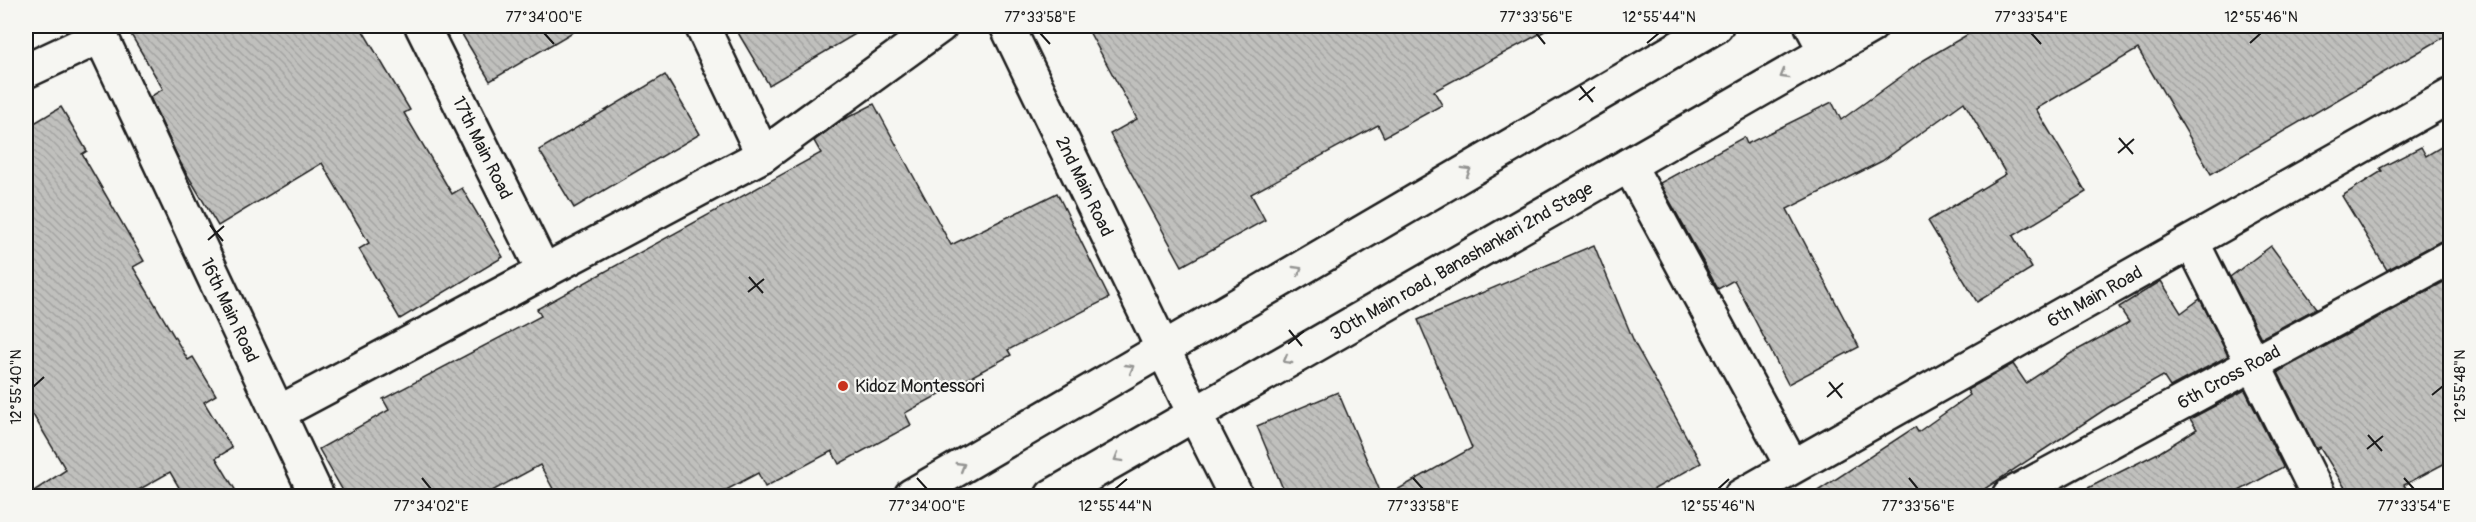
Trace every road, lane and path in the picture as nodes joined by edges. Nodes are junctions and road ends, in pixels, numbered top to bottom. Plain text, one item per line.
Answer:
1 (422, 26) edge
2 (702, 26) edge
3 (940, 26) edge
4 (1007, 26) edge
5 (1716, 26) edge
6 (1871, 26) edge
7 (98, 31) edge
8 (1819, 38) edge
9 (26, 71) edge
10 (2451, 96) edge
11 (763, 155) junction
12 (1629, 165) junction
13 (2192, 242) junction
14 (2451, 257) edge
15 (544, 272) junction
16 (1161, 350) junction
17 (2253, 364) junction
18 (278, 413) junction
19 (1194, 413) junction
20 (1792, 466) junction
21 (317, 496) edge
22 (911, 496) edge
23 (1052, 496) edge
24 (1236, 496) edge
25 (1741, 496) edge
26 (2009, 496) edge
27 (2319, 496) edge

1 - 15 street, 17th Main Road
2 - 11 street
3 - 11 street
4 - 16 street, 2nd Main Road
16 -> 5 street
6 - 8 street, 30th Main road, Banashankari 2nd Stage
7 - 9 street
7 - 18 street, 16th Main Road
8 -> 12 street, 30th Main road, Banashankari 2nd Stage
10 - 13 street, 6th Main Road
11 - 15 street
12 -> 19 street, 30th Main road, Banashankari 2nd Stage
12 - 20 street
13 - 17 street
13 - 20 street, 6th Main Road
14 - 17 street, 6th Cross Road
15 - 18 street
16 - 19 street, 2nd Main Road
22 -> 16 street
17 - 26 street, 6th Cross Road
17 - 27 street
18 - 21 street, 16th Main Road
19 -> 23 street, 30th Main road, Banashankari 2nd Stage
19 - 24 street
20 - 25 street, 6th Main Road

